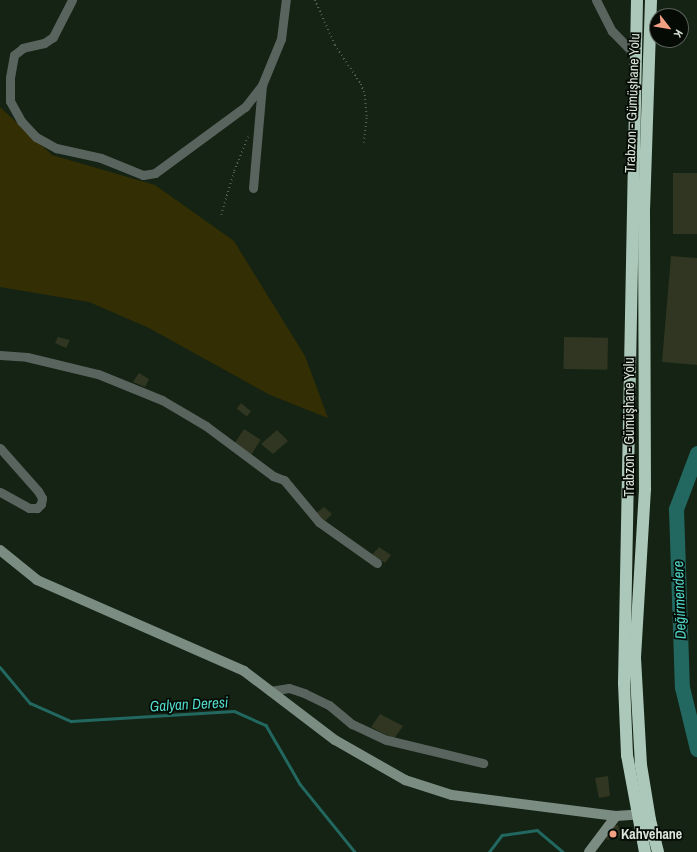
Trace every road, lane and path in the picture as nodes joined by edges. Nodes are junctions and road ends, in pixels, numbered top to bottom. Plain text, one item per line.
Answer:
1 (72, 0) edge
2 (286, 0) edge
3 (315, 0) edge
4 (596, 0) edge
5 (637, 0) edge
6 (651, 0) edge
7 (636, 56) junction
8 (262, 85) junction
9 (249, 134) dead end
10 (364, 143) dead end
11 (253, 188) dead end
12 (221, 215) dead end
13 (0, 355) edge
14 (0, 448) edge
15 (0, 492) edge
16 (0, 550) edge
17 (377, 563) dead end
18 (270, 690) junction
19 (483, 763) dead end
20 (643, 814) junction
21 (616, 816) junction
22 (589, 852) edge
23 (645, 852) edge
24 (658, 852) edge

1 - 8 street
2 - 8 street
3 - 10 path
4 - 7 street
5 - 7 highway, Trabzon - Gümüşhane Yolu
6 - 20 highway, Trabzon - Gümüşhane Yolu
7 - 20 highway, Trabzon - Gümüşhane Yolu
8 - 11 street
9 - 12 path
13 - 17 street
14 - 15 street
16 - 18 street
18 - 19 street
18 - 21 street
20 - 21 street
20 - 23 highway, Trabzon - Gümüşhane Yolu
20 - 24 highway, Trabzon - Gümüşhane Yolu
21 - 22 street

